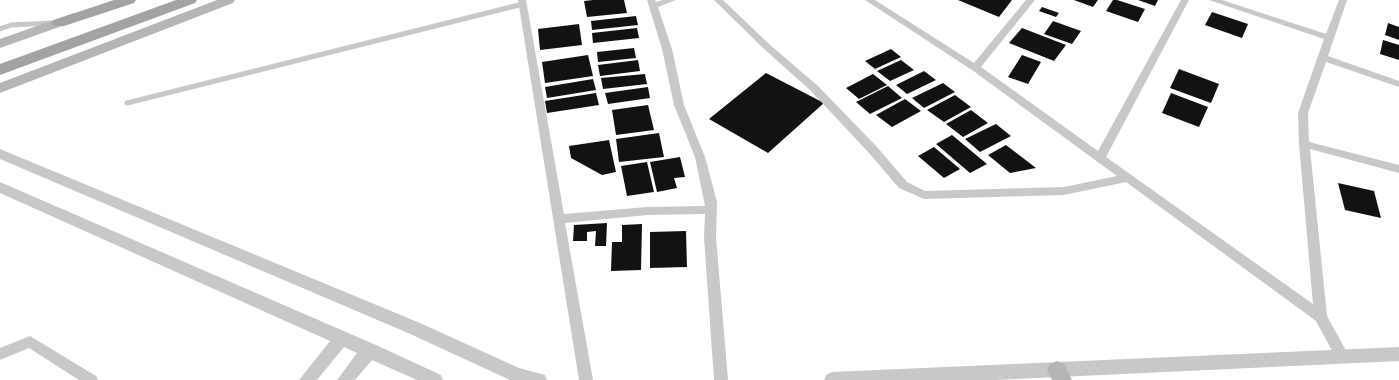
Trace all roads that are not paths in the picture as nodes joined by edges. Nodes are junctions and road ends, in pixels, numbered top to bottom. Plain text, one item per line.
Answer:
1 (123, 0) edge
2 (129, 0) edge
3 (152, 0) edge
4 (190, 0) edge
5 (229, 0) edge
6 (672, 0) edge
7 (718, 0) edge
8 (869, 0) edge
9 (1031, 0) edge
10 (1184, 0) edge
11 (1214, 0) edge
12 (1343, 0) edge
13 (522, 2) edge
14 (652, 3) edge
15 (59, 23) junction
16 (0, 29) edge
17 (1330, 38) junction
18 (0, 44) edge
19 (0, 56) edge
20 (1323, 58) junction
21 (975, 68) junction
22 (0, 70) edge
23 (1399, 84) edge
24 (3, 87) edge
25 (127, 103) dead end
26 (1304, 144) junction
27 (0, 154) edge
28 (1100, 158) junction
29 (1399, 170) edge
30 (1128, 178) junction
31 (0, 187) edge
32 (710, 210) junction
33 (559, 219) junction
34 (1321, 317) junction
35 (342, 338) junction
36 (370, 350) junction
37 (0, 354) edge
38 (1399, 354) edge
39 (1342, 356) junction
40 (1059, 375) edge
41 (91, 380) edge
42 (307, 380) edge
43 (345, 380) edge
44 (435, 380) edge
45 (539, 380) edge
46 (586, 380) edge
47 (722, 380) edge
48 (832, 380) edge

1 - 15 main road
2 - 15 main road
3 - 19 main road
4 - 22 main road
5 - 24 main road
6 - 14 street
7 - 30 street
8 - 21 street
9 - 21 street
10 - 28 street
11 - 17 street
12 - 17 street
13 - 25 lane
13 - 33 street
14 - 32 street
15 - 16 lane
15 - 18 main road
17 - 20 street
20 - 23 street
20 - 26 street
21 - 28 street
26 - 29 street
26 - 34 street
27 - 45 street
28 - 30 street
30 - 34 street
31 - 35 street
32 - 33 street
32 - 47 street
33 - 46 street
34 - 39 street
35 - 36 street
35 - 42 street
36 - 43 street
36 - 44 street
37 - 41 street
38 - 39 street
39 - 40 street
40 - 48 street

